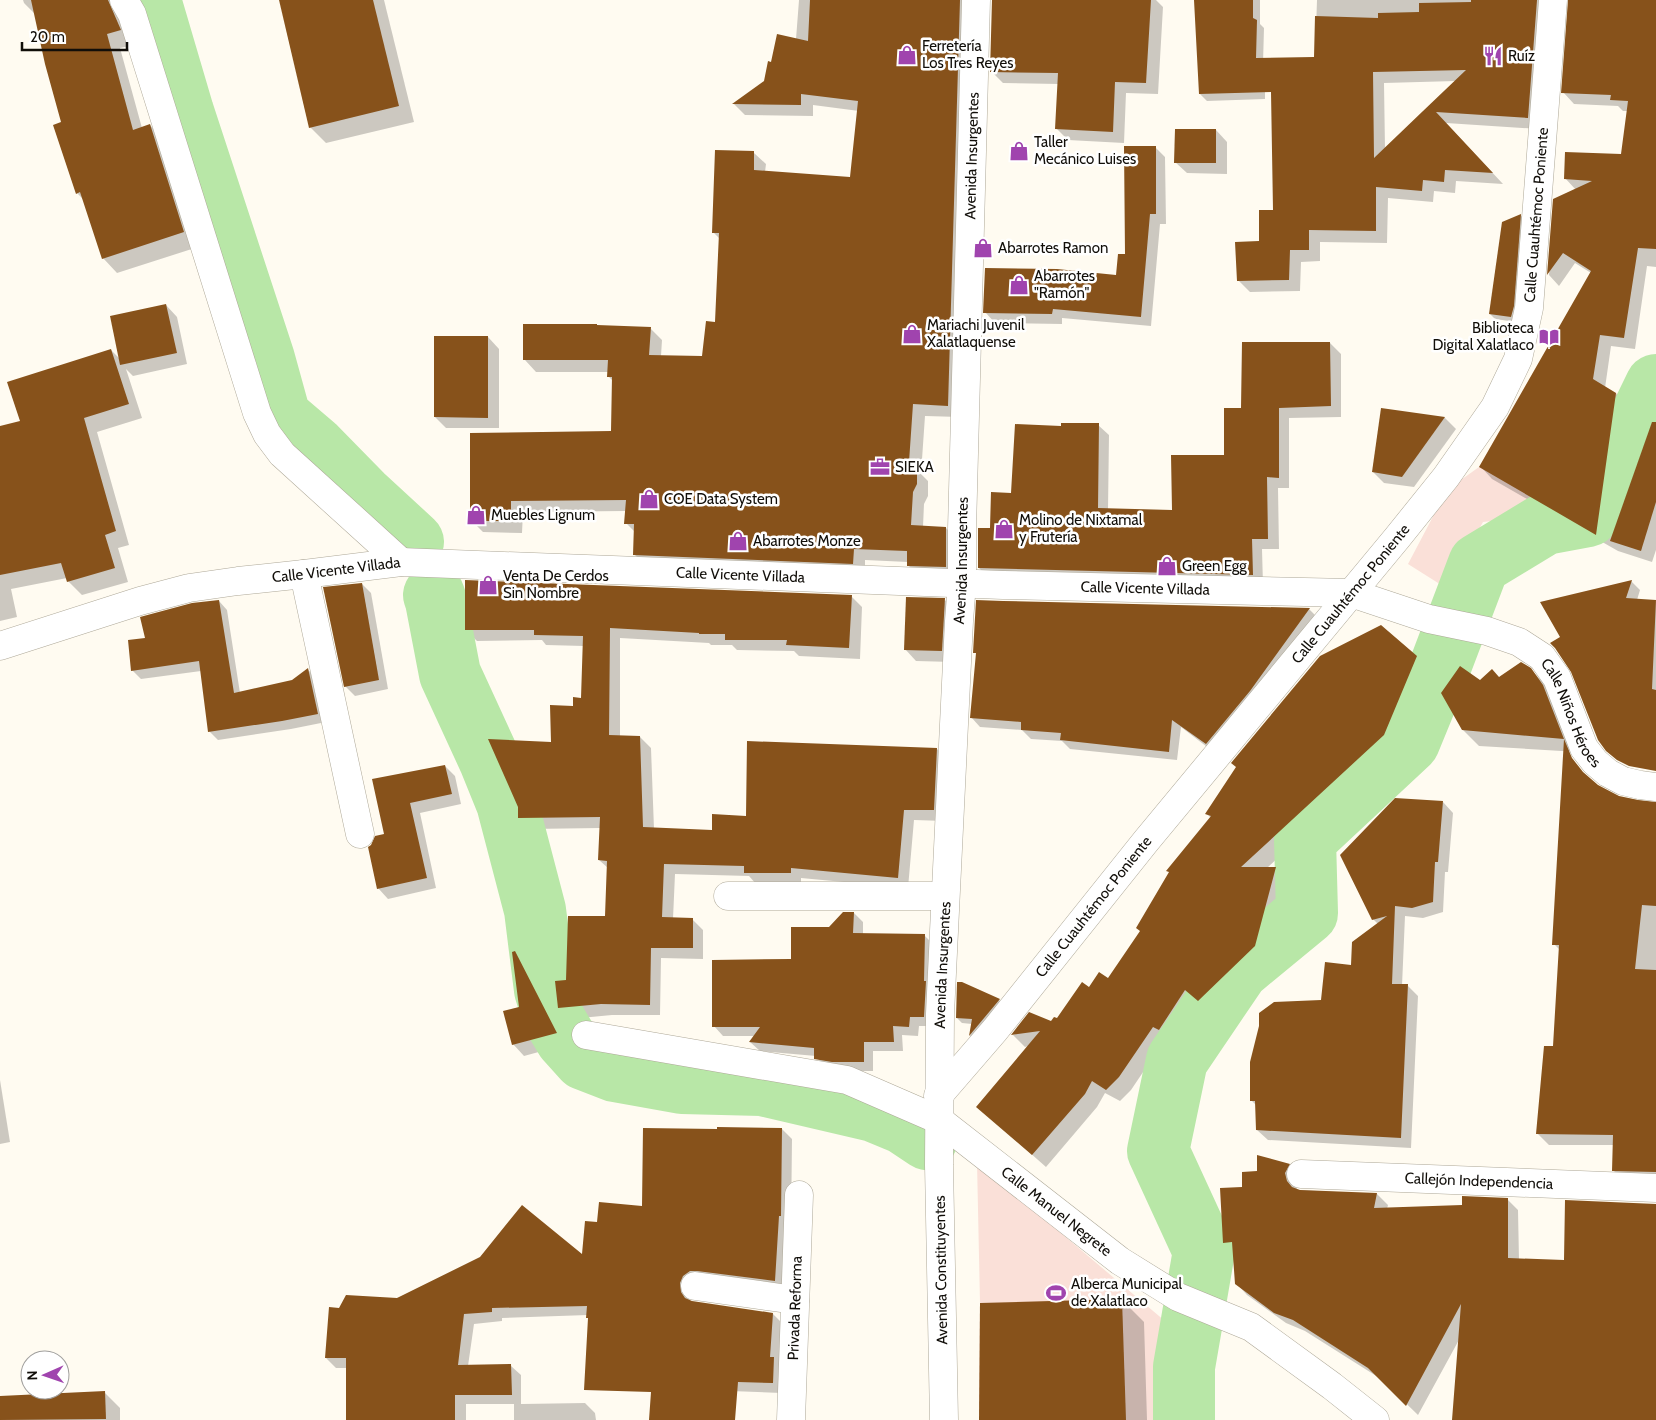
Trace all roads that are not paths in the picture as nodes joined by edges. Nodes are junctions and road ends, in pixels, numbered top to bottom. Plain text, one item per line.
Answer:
1 (124, 0) edge
2 (976, 0) edge
3 (1553, 0) edge
4 (401, 562) junction
5 (304, 574) junction
6 (962, 583) junction
7 (1351, 593) junction
8 (1487, 631) joint
9 (0, 646) edge
10 (1656, 786) edge
11 (360, 834) dead end
12 (728, 896) dead end
13 (945, 896) junction
14 (586, 1035) dead end
15 (938, 1108) junction
16 (1301, 1174) dead end
17 (1656, 1188) edge
18 (799, 1195) dead end
19 (695, 1286) dead end
20 (795, 1300) junction
21 (792, 1420) edge
22 (944, 1420) edge
23 (1375, 1420) edge

1 - 4 street
2 - 6 street, Avenida Insurgentes
3 - 7 street, Calle Cuauhtémoc Poniente
4 - 5 street, Calle Vicente Villada
4 - 6 street, Calle Vicente Villada
5 - 9 street, Calle Vicente Villada
5 - 11 street
6 - 7 street, Calle Vicente Villada
6 - 13 street, Avenida Insurgentes
7 - 8 street, Calle Vicente Villada
7 - 15 street, Calle Cuauhtémoc Poniente
8 - 10 street, Calle Niños Héroes
12 - 13 street
13 - 15 street, Avenida Insurgentes
14 - 15 street, Calle Manuel Negrete
15 - 22 street, Avenida Constituyentes
15 - 23 street, Calle Manuel Negrete
16 - 17 street, Callejón Independencia
18 - 20 street, Privada Reforma
19 - 20 street
20 - 21 street, Privada Reforma

